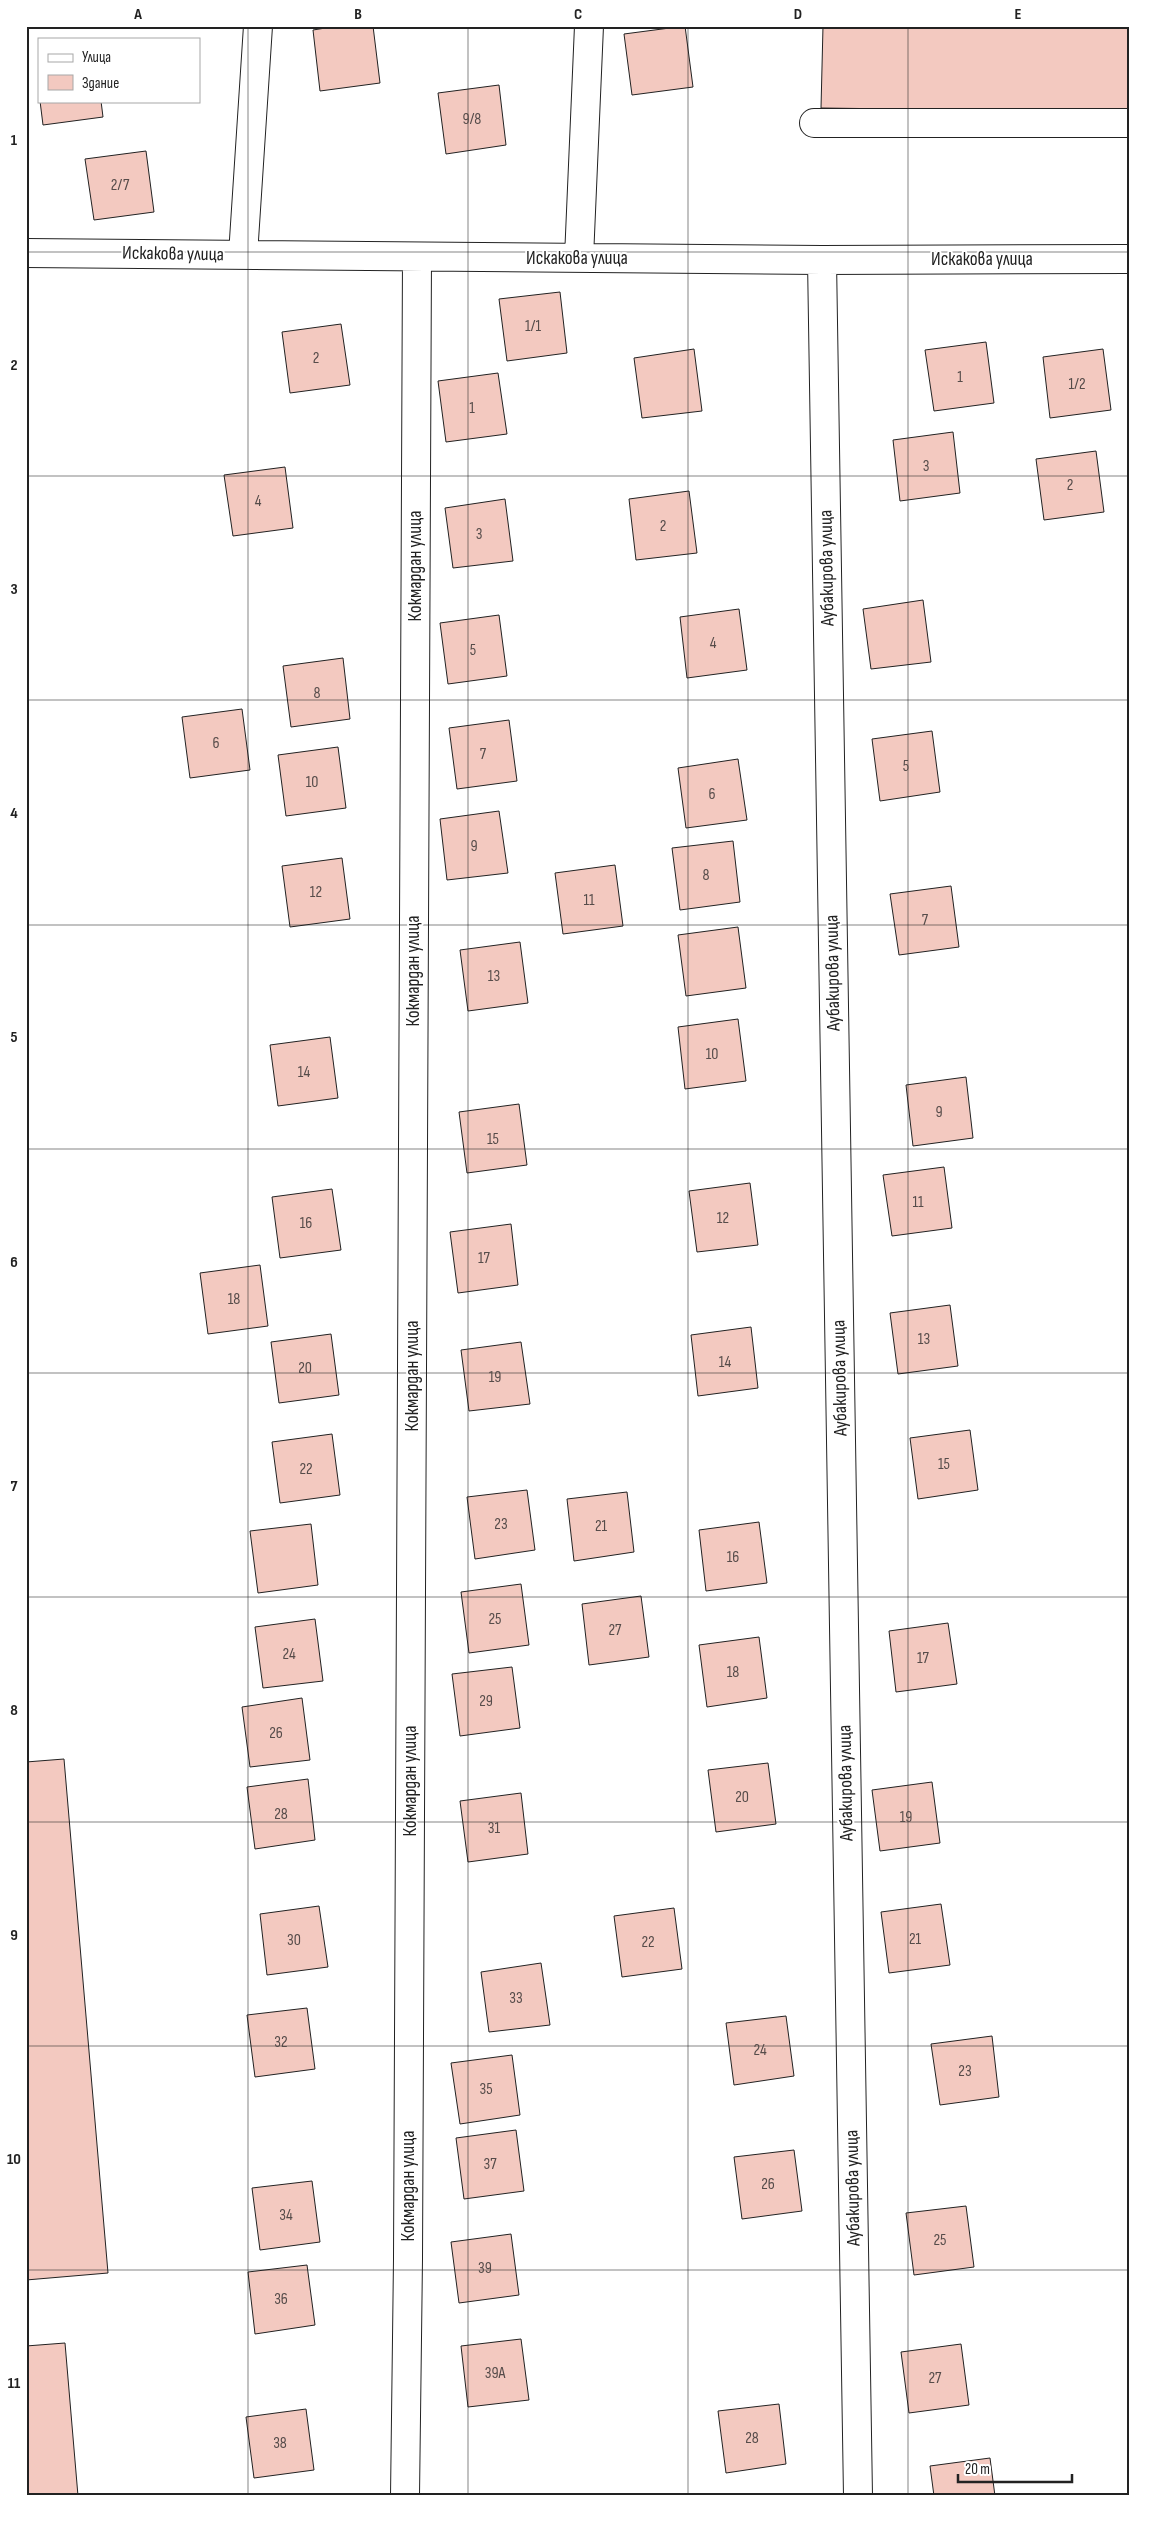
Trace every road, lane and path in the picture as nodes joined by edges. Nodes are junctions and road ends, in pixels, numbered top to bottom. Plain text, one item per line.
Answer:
1 (258, 26) edge
2 (589, 26) edge
3 (814, 123) dead end
4 (1129, 123) edge
5 (26, 253) edge
6 (243, 255) junction
7 (417, 257) junction
8 (579, 258) junction
9 (1129, 259) edge
10 (822, 260) junction
11 (405, 2496) edge
12 (858, 2496) edge

1 - 6 street
2 - 8 street
3 - 4 street
5 - 6 street, Искакова улица
6 - 7 street, Искакова улица
7 - 8 street, Искакова улица
7 - 11 street, Кокмардан улица
8 - 10 street, Искакова улица
9 - 10 street, Искакова улица
10 - 12 street, Аубакирова улица

